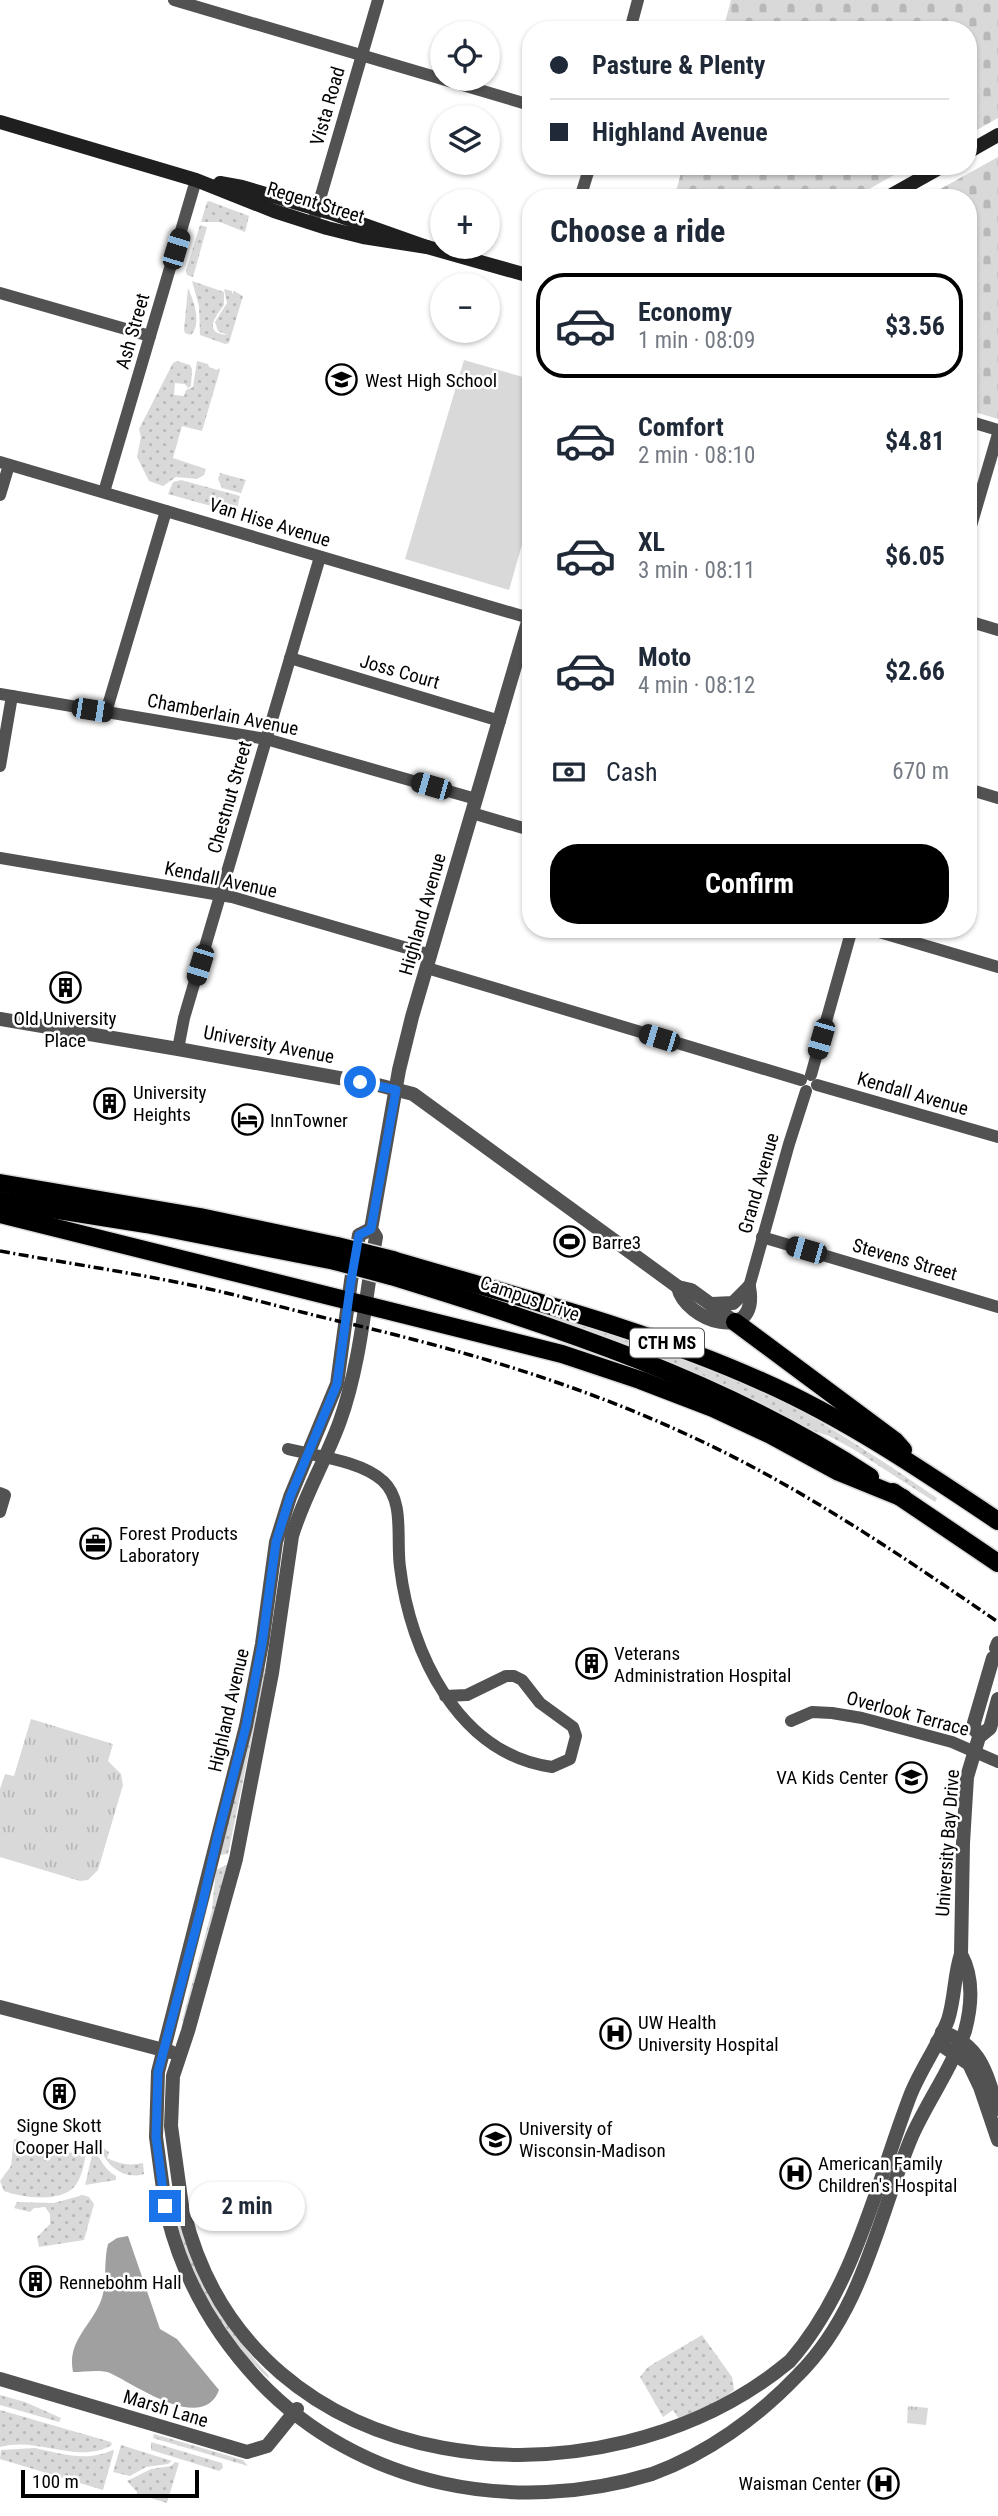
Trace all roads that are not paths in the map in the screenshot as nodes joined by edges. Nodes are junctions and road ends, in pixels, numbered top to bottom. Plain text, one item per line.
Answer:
1 (174, 0) edge
2 (378, 0) edge
3 (638, 0) edge
4 (632, 21) edge
5 (362, 56) junction
6 (522, 102) edge
7 (0, 122) edge
8 (998, 135) edge
9 (977, 147) edge
10 (927, 175) edge
11 (196, 180) junction
12 (902, 189) edge
13 (315, 216) junction
14 (522, 274) edge
15 (0, 293) edge
16 (150, 336) junction
17 (977, 424) edge
18 (998, 432) edge
19 (995, 458) edge
20 (5, 464) edge
21 (104, 492) junction
22 (0, 495) edge
23 (977, 510) edge
24 (166, 511) junction
25 (320, 557) junction
26 (522, 615) edge
27 (977, 624) edge
28 (998, 630) edge
29 (290, 658) junction
30 (522, 665) edge
31 (6, 695) edge
32 (106, 712) junction
33 (500, 721) junction
34 (266, 739) junction
35 (0, 766) edge
36 (977, 792) edge
37 (998, 798) edge
38 (474, 806) junction
39 (522, 827) edge
40 (0, 858) edge
41 (221, 896) junction
42 (849, 938) edge
43 (900, 938) edge
44 (429, 962) junction
45 (998, 967) edge
46 (0, 1019) edge
47 (178, 1049) junction
48 (809, 1083) junction
49 (396, 1090) junction
50 (998, 1137) edge
51 (0, 1183) edge
52 (0, 1201) edge
53 (0, 1214) edge
54 (762, 1237) junction
55 (336, 1253) junction
56 (392, 1268) junction
57 (677, 1287) junction
58 (749, 1287) junction
59 (356, 1302) junction
60 (709, 1303) junction
61 (998, 1307) edge
62 (736, 1322) junction
63 (289, 1449) dead end
64 (308, 1454) junction
65 (325, 1458) junction
66 (922, 1470) junction
67 (2, 1494) edge
68 (902, 1498) junction
69 (0, 1511) edge
70 (998, 1521) edge
71 (998, 1563) edge
72 (996, 1650) edge
73 (445, 1696) junction
74 (998, 1699) edge
75 (791, 1721) dead end
76 (980, 1735) junction
77 (975, 1751) junction
78 (998, 1762) edge
79 (961, 1954) junction
80 (0, 2007) edge
81 (939, 2037) junction
82 (959, 2047) junction
83 (164, 2050) junction
84 (180, 2054) junction
85 (998, 2109) edge
86 (998, 2140) edge
87 (0, 2379) edge
88 (302, 2402) junction
89 (293, 2414) junction
90 (719, 2423) dead end
91 (687, 2442) dead end

1 - 5 street
2 - 5 street, Vista Road
3 - 4 street
5 - 6 street
5 - 13 street, Vista Road
7 - 11 main road, Regent Street
8 - 9 main road
10 - 12 main road
11 - 13 main road, Regent Street
11 - 16 street, Ash Street
13 - 14 main road, Regent Street
15 - 16 street
16 - 21 street, Ash Street
17 - 18 street
18 - 19 street
19 - 23 street
20 - 21 street, Van Hise Avenue
20 - 22 street
21 - 24 street, Van Hise Avenue
24 - 25 street, Van Hise Avenue
24 - 32 street
25 - 26 street, Van Hise Avenue
25 - 29 street, Chestnut Street
27 - 28 street
29 - 33 street, Joss Court
29 - 34 street, Chestnut Street
30 - 33 street, Highland Avenue
31 - 32 street, Chamberlain Avenue
31 - 35 street
32 - 34 street, Chamberlain Avenue
33 - 38 street, Highland Avenue
34 - 38 street, Chamberlain Avenue
34 - 41 street, Chestnut Street
36 - 37 street
38 - 39 street, Chamberlain Avenue
38 - 44 street, Highland Avenue
40 - 41 street, Kendall Avenue
41 - 44 street, Kendall Avenue
41 - 47 street, Chestnut Street
42 - 48 street, Grand Avenue
43 - 45 street
44 - 48 street, Kendall Avenue
44 - 49 street, Highland Avenue
46 - 47 street, University Avenue
47 - 49 street, University Avenue
48 - 50 street, Kendall Avenue
48 - 54 street, Grand Avenue
49 - 57 street, University Avenue
49 - 59 street, Highland Avenue
51 - 55 main road, Campus Drive / CTH MS
52 - 55 main road, Campus Drive / CTH MS
53 - 59 main road
54 - 58 street, Grand Avenue
54 - 61 street, Stevens Street
55 - 56 main road, Campus Drive / CTH MS, bridge
56 - 66 main road, Campus Drive / CTH MS
56 - 68 main road, Campus Drive / CTH MS
57 - 60 street
57 - 62 street
58 - 60 street
58 - 62 street
59 - 64 street, Highland Avenue
59 - 65 street, Highland Avenue
59 - 68 main road
60 - 62 street
62 - 66 main road
63 - 64 street
64 - 65 street
64 - 83 street, Highland Avenue
65 - 73 street
65 - 84 street, Highland Avenue
66 - 70 main road, CTH MS
67 - 69 street
68 - 71 main road, Campus Drive / CTH MS
72 - 76 street, University Bay Drive
73 - 73 street
74 - 76 street, University Bay Drive
75 - 77 street, Overlook Terrace
76 - 77 street, University Bay Drive
77 - 78 street, Overlook Terrace
77 - 79 street, University Bay Drive
79 - 81 street, University Bay Drive
79 - 82 street, University Bay Drive
80 - 83 street
81 - 82 street
81 - 90 street
82 - 85 street
82 - 86 street
82 - 89 street, Highland Avenue
83 - 84 street
83 - 89 street, Highland Avenue
84 - 88 street, Highland Avenue
87 - 89 street, Marsh Lane
88 - 89 street, Marsh Lane
88 - 91 street, Highland Avenue

